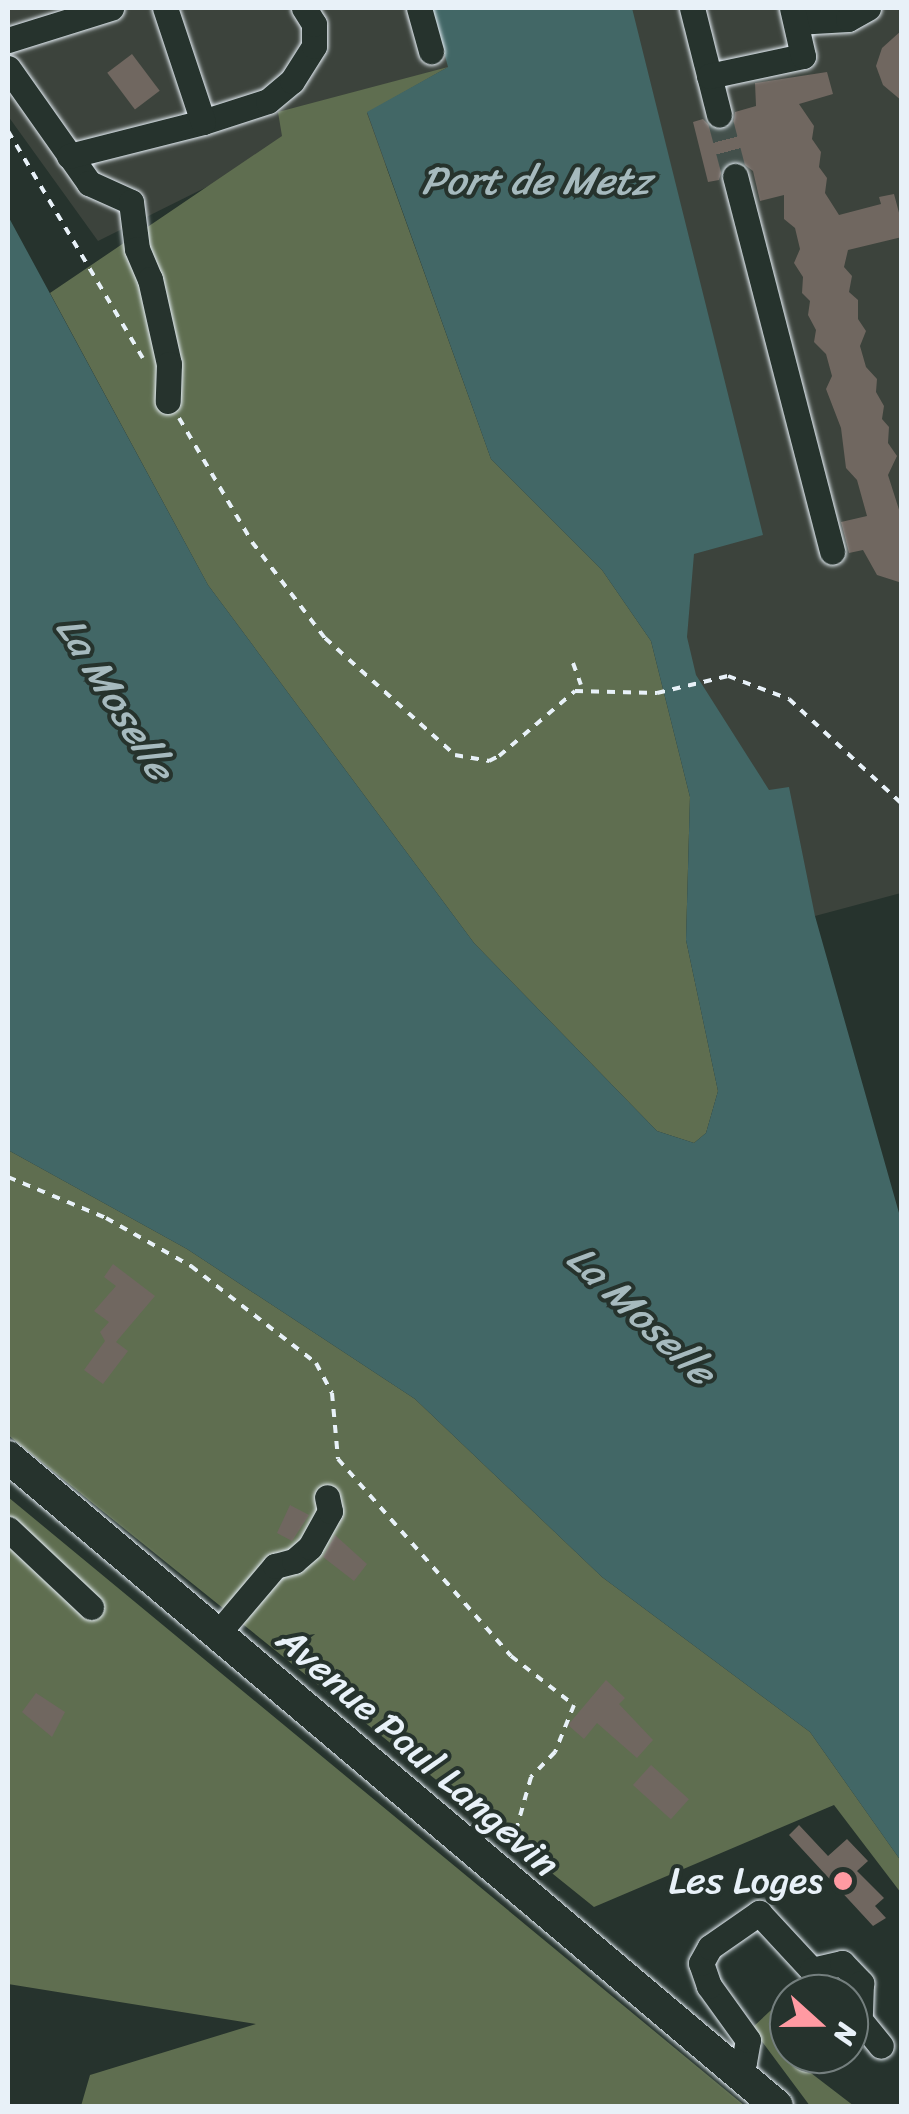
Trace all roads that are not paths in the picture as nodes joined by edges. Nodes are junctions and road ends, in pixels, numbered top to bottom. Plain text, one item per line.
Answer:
1 (111, 8) edge
2 (166, 8) edge
3 (304, 8) edge
4 (419, 8) edge
5 (692, 8) edge
6 (868, 8) edge
7 (794, 15) edge
8 (8, 40) edge
9 (431, 51) dead end
10 (8, 68) edge
11 (709, 76) junction
12 (719, 116) tunnel mouth
13 (203, 122) junction
14 (70, 156) junction
15 (734, 176) tunnel mouth
16 (168, 401) road end
17 (832, 552) dead end
18 (8, 1458) edge
19 (327, 1497) dead end
20 (8, 1529) edge
21 (91, 1606) dead end
22 (218, 1632) junction
23 (852, 1974) edge
24 (869, 2031) edge
25 (881, 2046) dead end
26 (736, 2072) junction
27 (777, 2106) edge

1 - 8 street
2 - 13 street
3 - 13 street
4 - 9 street
5 - 11 street
6 - 7 street
7 - 11 street
10 - 14 street
11 - 12 street
13 - 14 street
14 - 16 street
15 - 17 street
18 - 22 main road, Avenue Paul Langevin
19 - 22 street
20 - 21 street
22 - 26 main road, Avenue Paul Langevin
23 - 26 street
24 - 25 street
26 - 27 main road, Avenue Paul Langevin

